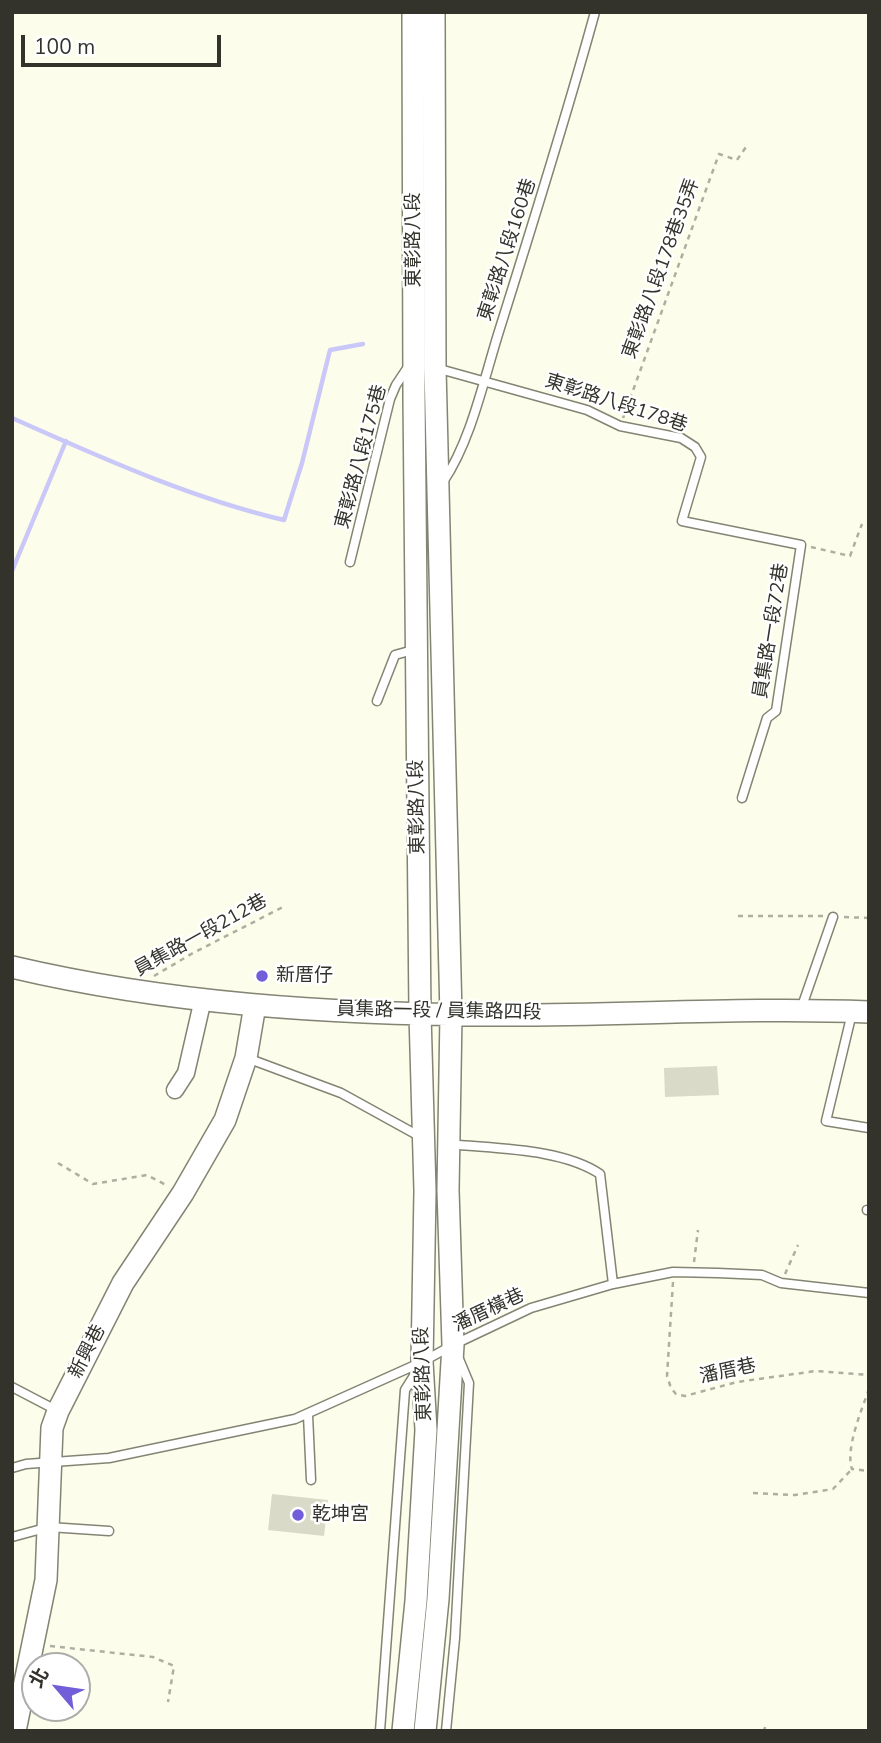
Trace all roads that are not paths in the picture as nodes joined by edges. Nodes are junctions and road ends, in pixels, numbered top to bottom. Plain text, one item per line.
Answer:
1 (413, 12) edge
2 (433, 12) edge
3 (595, 12) edge
4 (425, 368) junction
5 (484, 381) junction
6 (437, 490) junction
7 (801, 545) joint
8 (350, 562) dead end
9 (416, 649) junction
10 (377, 701) dead end
11 (742, 798) dead end
12 (833, 917) road end
13 (12, 967) edge
14 (203, 999) junction
15 (255, 1004) junction
16 (801, 1009) junction
17 (860, 1012) edge
18 (420, 1014) junction
19 (451, 1014) junction
20 (246, 1058) junction
21 (175, 1090) dead end
22 (869, 1128) edge
23 (422, 1138) junction
24 (448, 1144) junction
25 (613, 1284) junction
26 (869, 1293) edge
27 (453, 1345) junction
28 (422, 1363) junction
29 (12, 1387) edge
30 (58, 1411) junction
31 (308, 1415) junction
32 (52, 1462) junction
33 (12, 1468) edge
34 (311, 1480) dead end
35 (49, 1527) junction
36 (109, 1531) dead end
37 (12, 1537) edge
38 (15, 1731) edge
39 (380, 1731) edge
40 (403, 1731) edge
41 (425, 1731) edge
42 (446, 1731) edge

1 - 4 street, 東彰路八段
2 - 4 street, 東彰路八段
3 - 5 lane, 東彰路八段160巷
4 - 5 lane, 東彰路八段178巷
4 - 6 street, 東彰路八段
4 - 8 lane, 東彰路八段175巷
4 - 9 street, 東彰路八段
5 - 6 lane, 東彰路八段160巷
5 - 7 lane, 東彰路八段178巷
6 - 19 street, 東彰路八段
7 - 11 lane, 員集路一段72巷
9 - 10 lane
9 - 18 street, 東彰路八段
12 - 16 lane
13 - 14 street, 員集路一段 / 員集路四段
14 - 15 street, 員集路一段 / 員集路四段
14 - 21 street
15 - 18 street, 員集路一段 / 員集路四段
15 - 20 street, 新興巷
16 - 17 street, 員集路一段 / 員集路四段
16 - 19 street, 員集路一段 / 員集路四段
17 - 22 lane
18 - 19 street, 員集路一段 / 員集路四段
18 - 23 street, 東彰路八段
19 - 24 street, 東彰路八段
20 - 23 lane
20 - 30 street, 新興巷
23 - 28 street, 東彰路八段
24 - 25 lane
24 - 27 street, 東彰路八段
25 - 26 lane, 潘厝橫巷
25 - 27 lane, 潘厝橫巷
27 - 28 lane, 潘厝橫巷
27 - 41 street, 東彰路八段
27 - 42 lane
28 - 31 lane, 潘厝橫巷
28 - 39 lane
28 - 40 street, 東彰路八段
29 - 30 lane
30 - 32 street, 新興巷
31 - 32 lane, 潘厝橫巷
31 - 34 lane
32 - 33 lane, 潘厝橫巷
32 - 35 street, 新興巷
35 - 36 lane
35 - 37 lane
35 - 38 street, 新興巷

